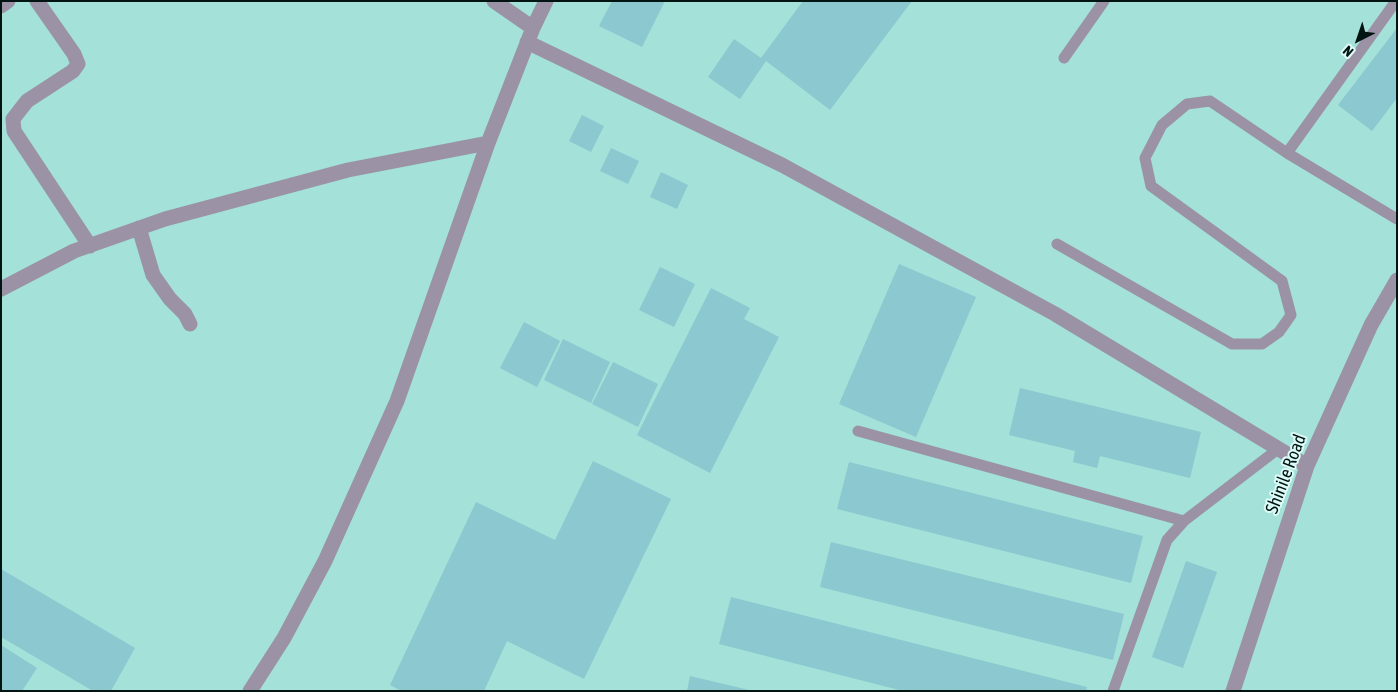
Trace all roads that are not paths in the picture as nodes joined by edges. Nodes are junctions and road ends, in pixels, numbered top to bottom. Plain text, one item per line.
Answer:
1 (8, 1) edge
2 (37, 1) edge
3 (494, 1) edge
4 (546, 1) edge
5 (1104, 1) edge
6 (1396, 1) edge
7 (1, 6) edge
8 (530, 35) junction
9 (1064, 58) dead end
10 (488, 143) junction
11 (1287, 153) junction
12 (1397, 219) edge
13 (139, 228) junction
14 (1057, 244) dead end
15 (90, 246) junction
16 (1397, 280) edge
17 (1, 288) edge
18 (190, 324) dead end
19 (858, 431) dead end
20 (1278, 449) junction
21 (1306, 466) junction
22 (1184, 521) junction
23 (250, 691) edge
24 (1113, 691) edge
25 (1233, 691) edge

1 - 7 street
2 - 15 street
3 - 8 street
4 - 8 street
5 - 9 lane
6 - 11 lane
8 - 10 street
8 - 20 street
10 - 13 street
10 - 23 street
11 - 12 lane
11 - 14 lane
13 - 15 street
13 - 18 street
15 - 17 street
16 - 21 street, Shinile Road
19 - 22 lane
20 - 21 street
20 - 22 lane
21 - 25 street, Shinile Road
22 - 24 lane

